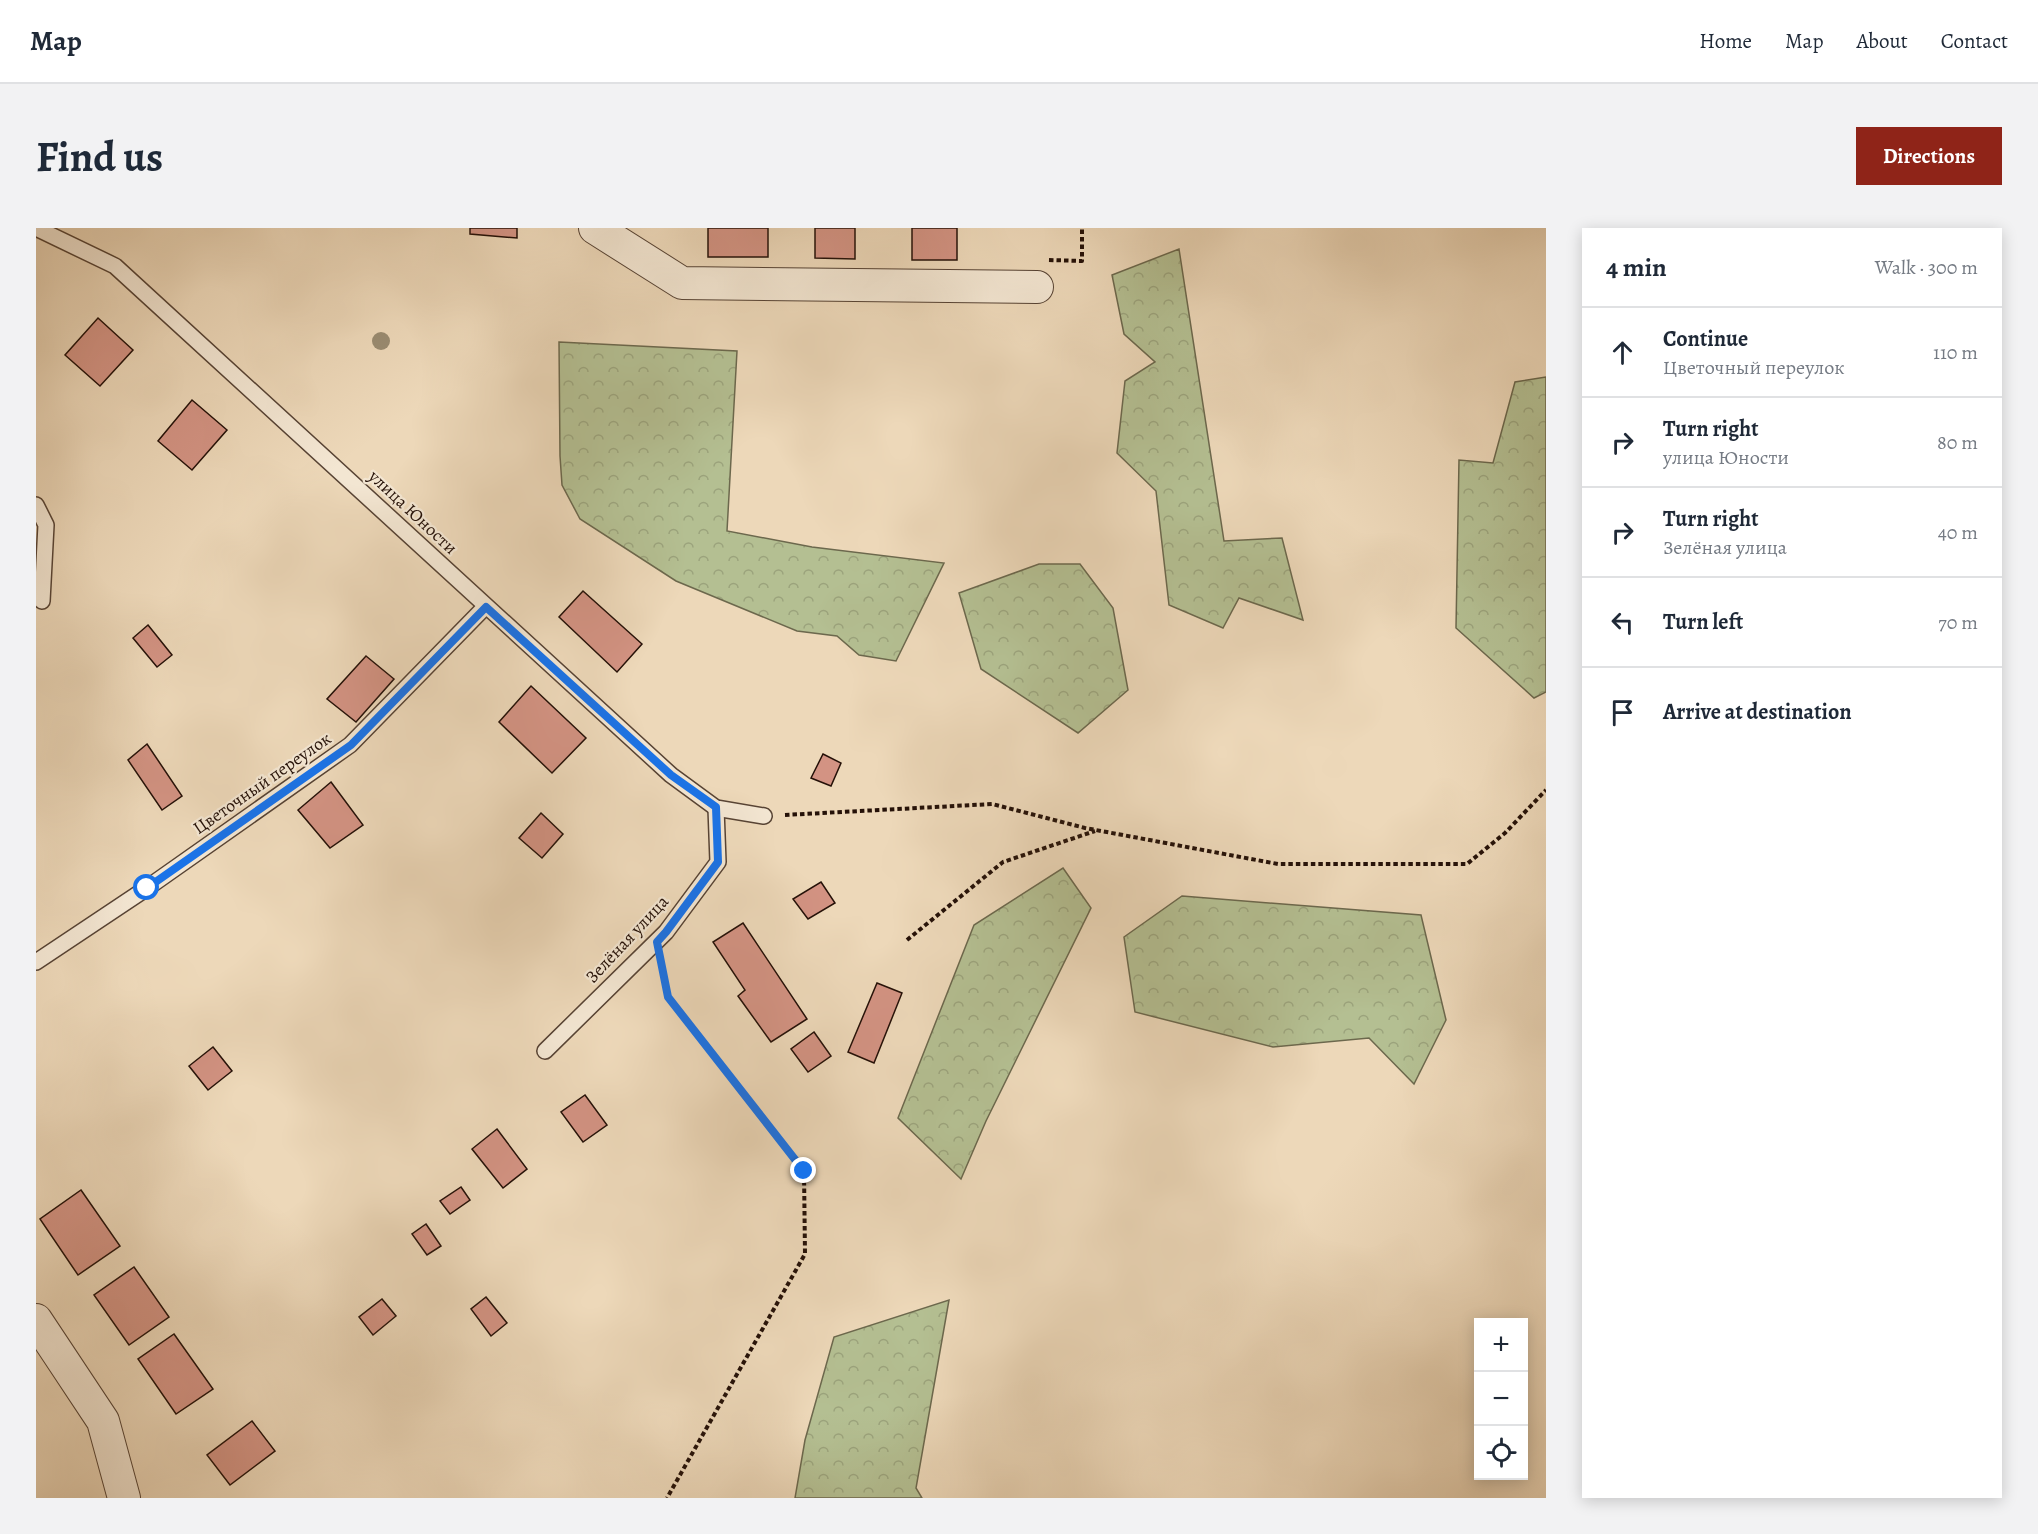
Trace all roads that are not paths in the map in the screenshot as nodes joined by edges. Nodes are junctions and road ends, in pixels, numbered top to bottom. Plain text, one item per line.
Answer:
1 (36, 228) edge
2 (595, 228) edge
3 (1042, 273) road end
4 (36, 505) edge
5 (42, 601) dead end
6 (486, 607) junction
7 (716, 807) junction
8 (764, 816) road end
9 (36, 962) edge
10 (545, 1051) dead end
11 (36, 1320) edge
12 (124, 1498) edge

1 - 6 lane, улица Юности
2 - 3 street
4 - 5 lane
6 - 7 lane, улица Юности
6 - 9 lane, Цветочный переулок
7 - 8 lane, улица Юности
7 - 10 lane, Зелёная улица
11 - 12 street

